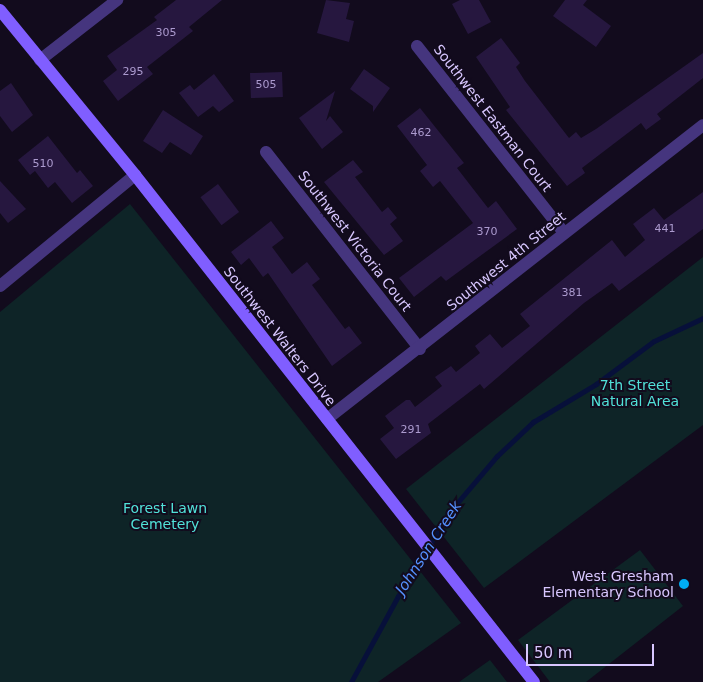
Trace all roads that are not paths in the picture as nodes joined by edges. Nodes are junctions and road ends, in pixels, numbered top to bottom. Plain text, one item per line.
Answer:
1 (117, 0) edge
2 (0, 10) edge
3 (417, 46) dead end
4 (40, 60) junction
5 (703, 125) edge
6 (266, 152) dead end
7 (135, 175) junction
8 (564, 233) junction
9 (0, 286) edge
10 (420, 349) junction
11 (326, 419) junction
12 (534, 682) edge

1 - 4 street
2 - 4 street, Southwest Walters Drive
3 - 8 street, Southwest Eastman Court
4 - 7 street, Southwest Walters Drive
5 - 8 street, Southwest 4th Street
6 - 10 street, Southwest Victoria Court
7 - 9 street
7 - 11 street, Southwest Walters Drive
8 - 10 street, Southwest 4th Street
10 - 11 street, Southwest 4th Street
11 - 12 street, Southwest Walters Drive

